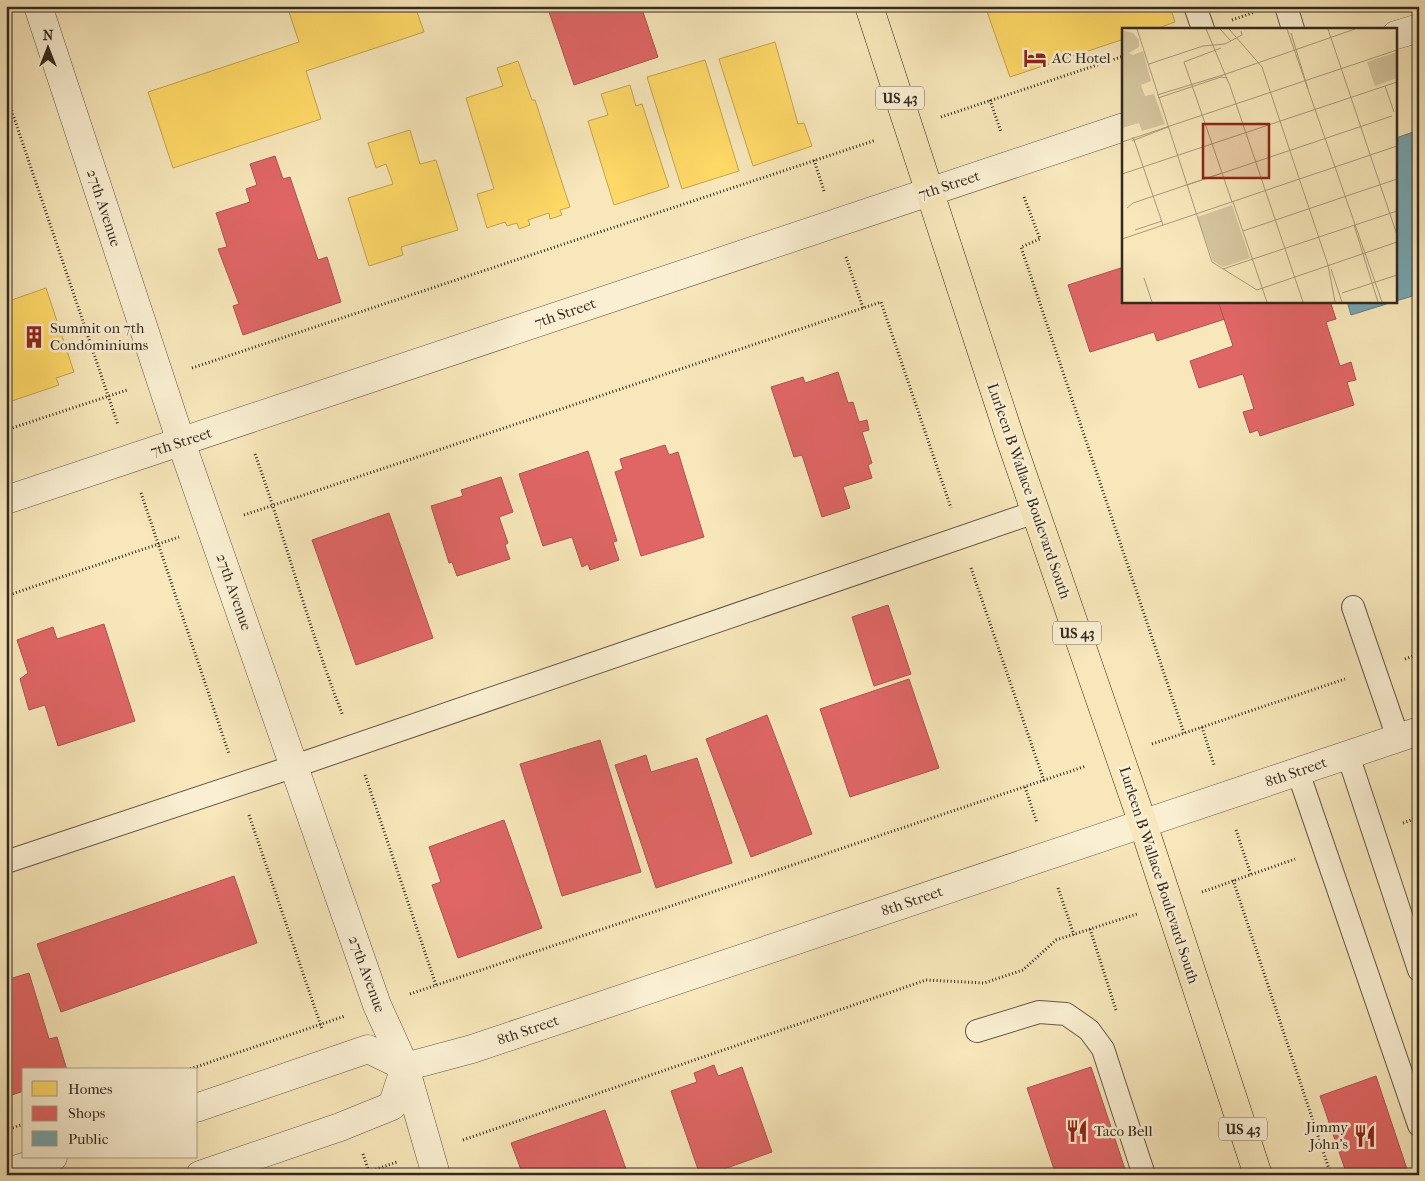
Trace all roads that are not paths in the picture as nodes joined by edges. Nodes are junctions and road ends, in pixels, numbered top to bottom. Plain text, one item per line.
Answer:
1 (38, 6) edge
2 (869, 6) edge
3 (1195, 6) edge
4 (1286, 6) edge
5 (1203, 28) edge
6 (1293, 28) edge
7 (1419, 28) edge
8 (1398, 34) edge
9 (1122, 128) edge
10 (930, 191) junction
11 (181, 442) junction
12 (6, 500) edge
13 (1035, 512) junction
14 (1353, 607) dead end
15 (1408, 734) edge
16 (1348, 755) junction
17 (295, 766) junction
18 (1298, 772) junction
19 (1143, 824) junction
20 (6, 862) edge
21 (1419, 970) edge
22 (977, 1031) dead end
23 (404, 1067) junction
24 (198, 1107) edge
25 (1419, 1125) edge
26 (50, 1158) edge
27 (6, 1173) edge
28 (200, 1175) edge
29 (436, 1175) edge
30 (1144, 1175) edge
31 (1258, 1175) edge

1 - 11 street, 27th Avenue
2 - 10 highway, Lurleen B Wallace Boulevard South / US 43
3 - 5 lane
4 - 6 lane
7 - 8 street
9 - 10 street, 7th Street
10 - 11 street, 7th Street
10 - 13 highway, Lurleen B Wallace Boulevard South / US 43
11 - 12 street, 7th Street
11 - 17 street, 27th Avenue
13 - 17 lane
13 - 19 highway, Lurleen B Wallace Boulevard South / US 43
14 - 15 lane
15 - 16 street, 8th Street
16 - 18 street, 8th Street
16 - 21 lane
17 - 20 lane
17 - 23 street, 27th Avenue
18 - 19 street, 8th Street
18 - 25 lane
19 - 23 street, 8th Street
19 - 31 highway, Lurleen B Wallace Boulevard South / US 43
22 - 30 lane
23 - 24 street
23 - 28 street
23 - 29 street, 27th Avenue
26 - 27 street

